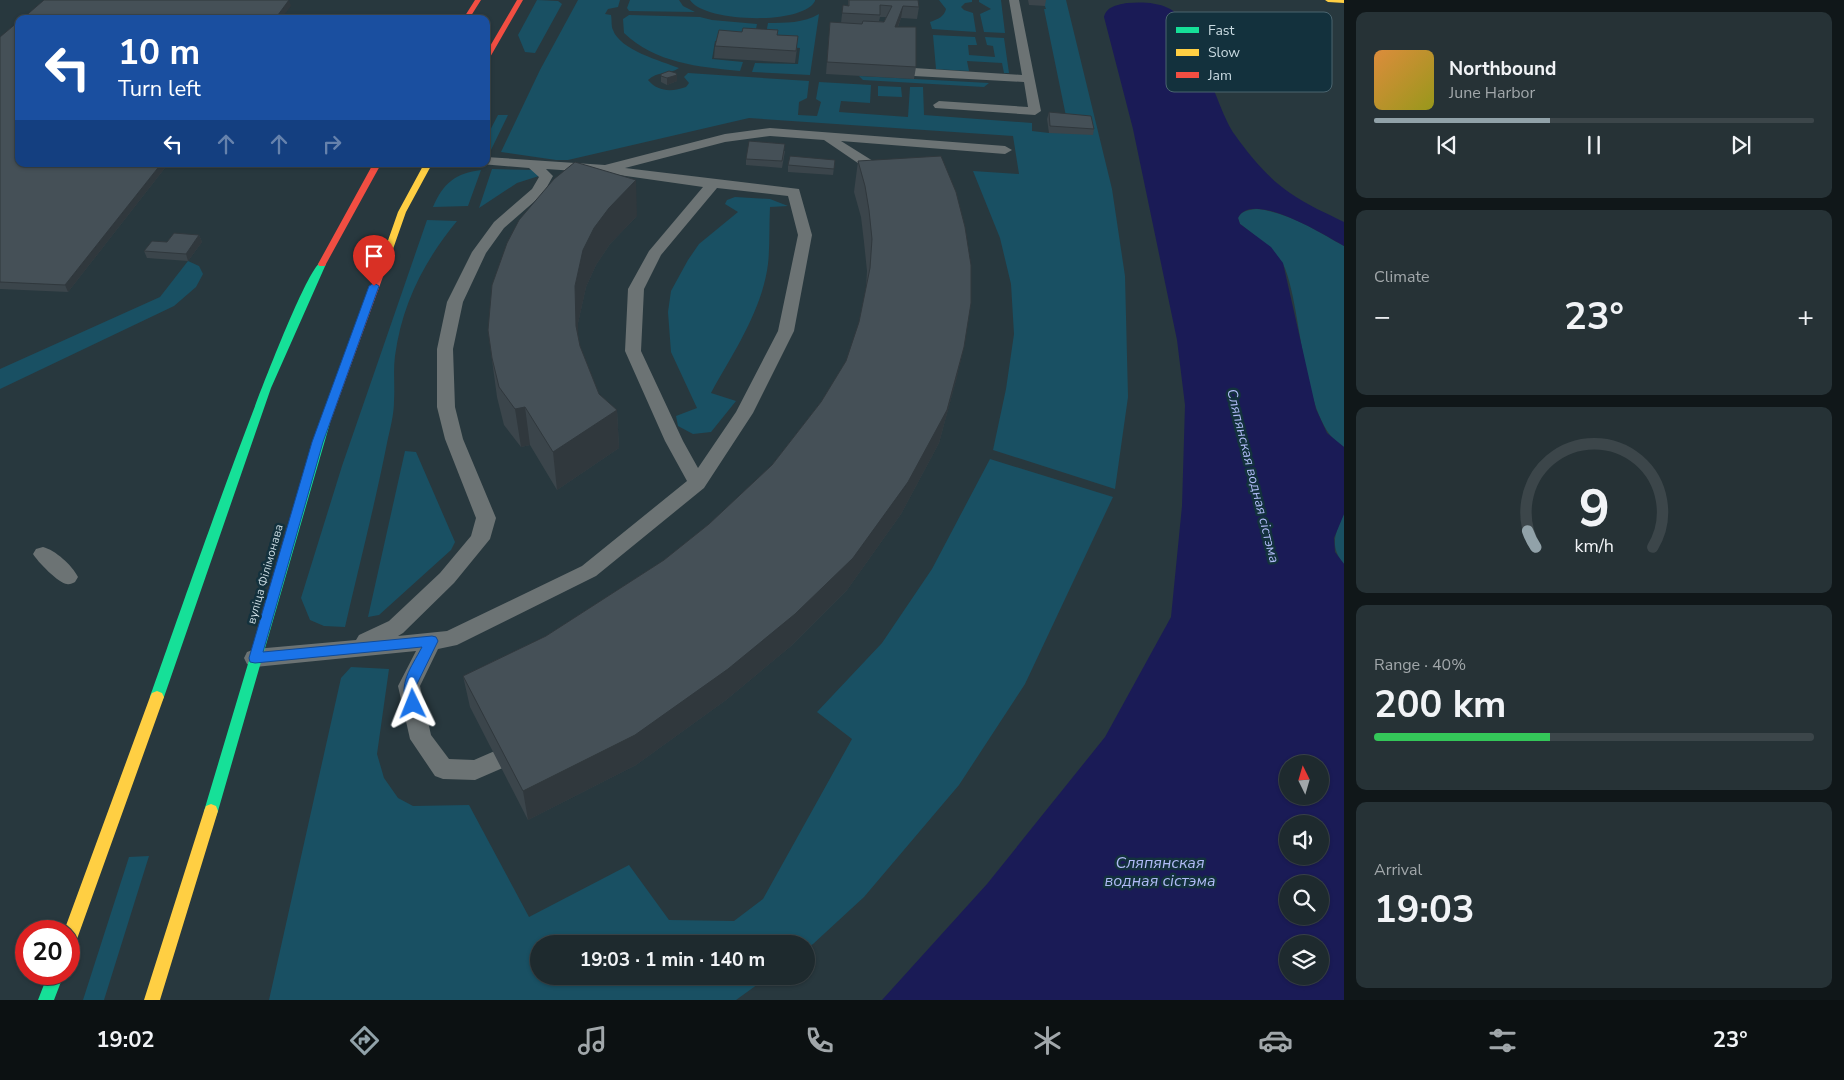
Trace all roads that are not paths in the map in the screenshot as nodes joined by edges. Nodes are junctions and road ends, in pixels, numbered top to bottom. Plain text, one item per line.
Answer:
1 (478, 0) edge
2 (520, 0) edge
3 (1014, 0) edge
4 (1328, 0) edge
5 (1344, 1) edge
6 (469, 15) edge
7 (490, 52) edge
8 (914, 72) edge
9 (1030, 79) junction
10 (938, 105) dead end
11 (826, 137) junction
12 (1005, 150) dead end
13 (490, 160) edge
14 (532, 164) junction
15 (375, 167) edge
16 (426, 167) edge
17 (604, 169) junction
18 (713, 184) junction
19 (890, 184) edge
20 (697, 482) junction
21 (43, 554) dead end
22 (68, 577) dead end
23 (432, 641) junction
24 (346, 650) junction
25 (255, 658) junction
26 (497, 760) edge
27 (76, 920) edge
28 (52, 985) edge
29 (46, 1000) edge
30 (152, 1000) edge

1 - 6 main road
2 - 7 main road
3 - 9 lane
4 - 5 main road
8 - 9 lane
9 - 10 lane
11 - 12 lane
11 - 17 lane
11 - 19 lane
13 - 14 lane
14 - 17 lane
14 - 24 lane
15 - 27 main road
16 - 25 main road, вуліца Філімонава
17 - 18 lane
18 - 20 lane
18 - 20 lane
20 - 23 lane
21 - 22 lane
23 - 24 lane
23 - 26 lane
24 - 25 lane
25 - 30 main road, вуліца Філімонава
28 - 29 main road

